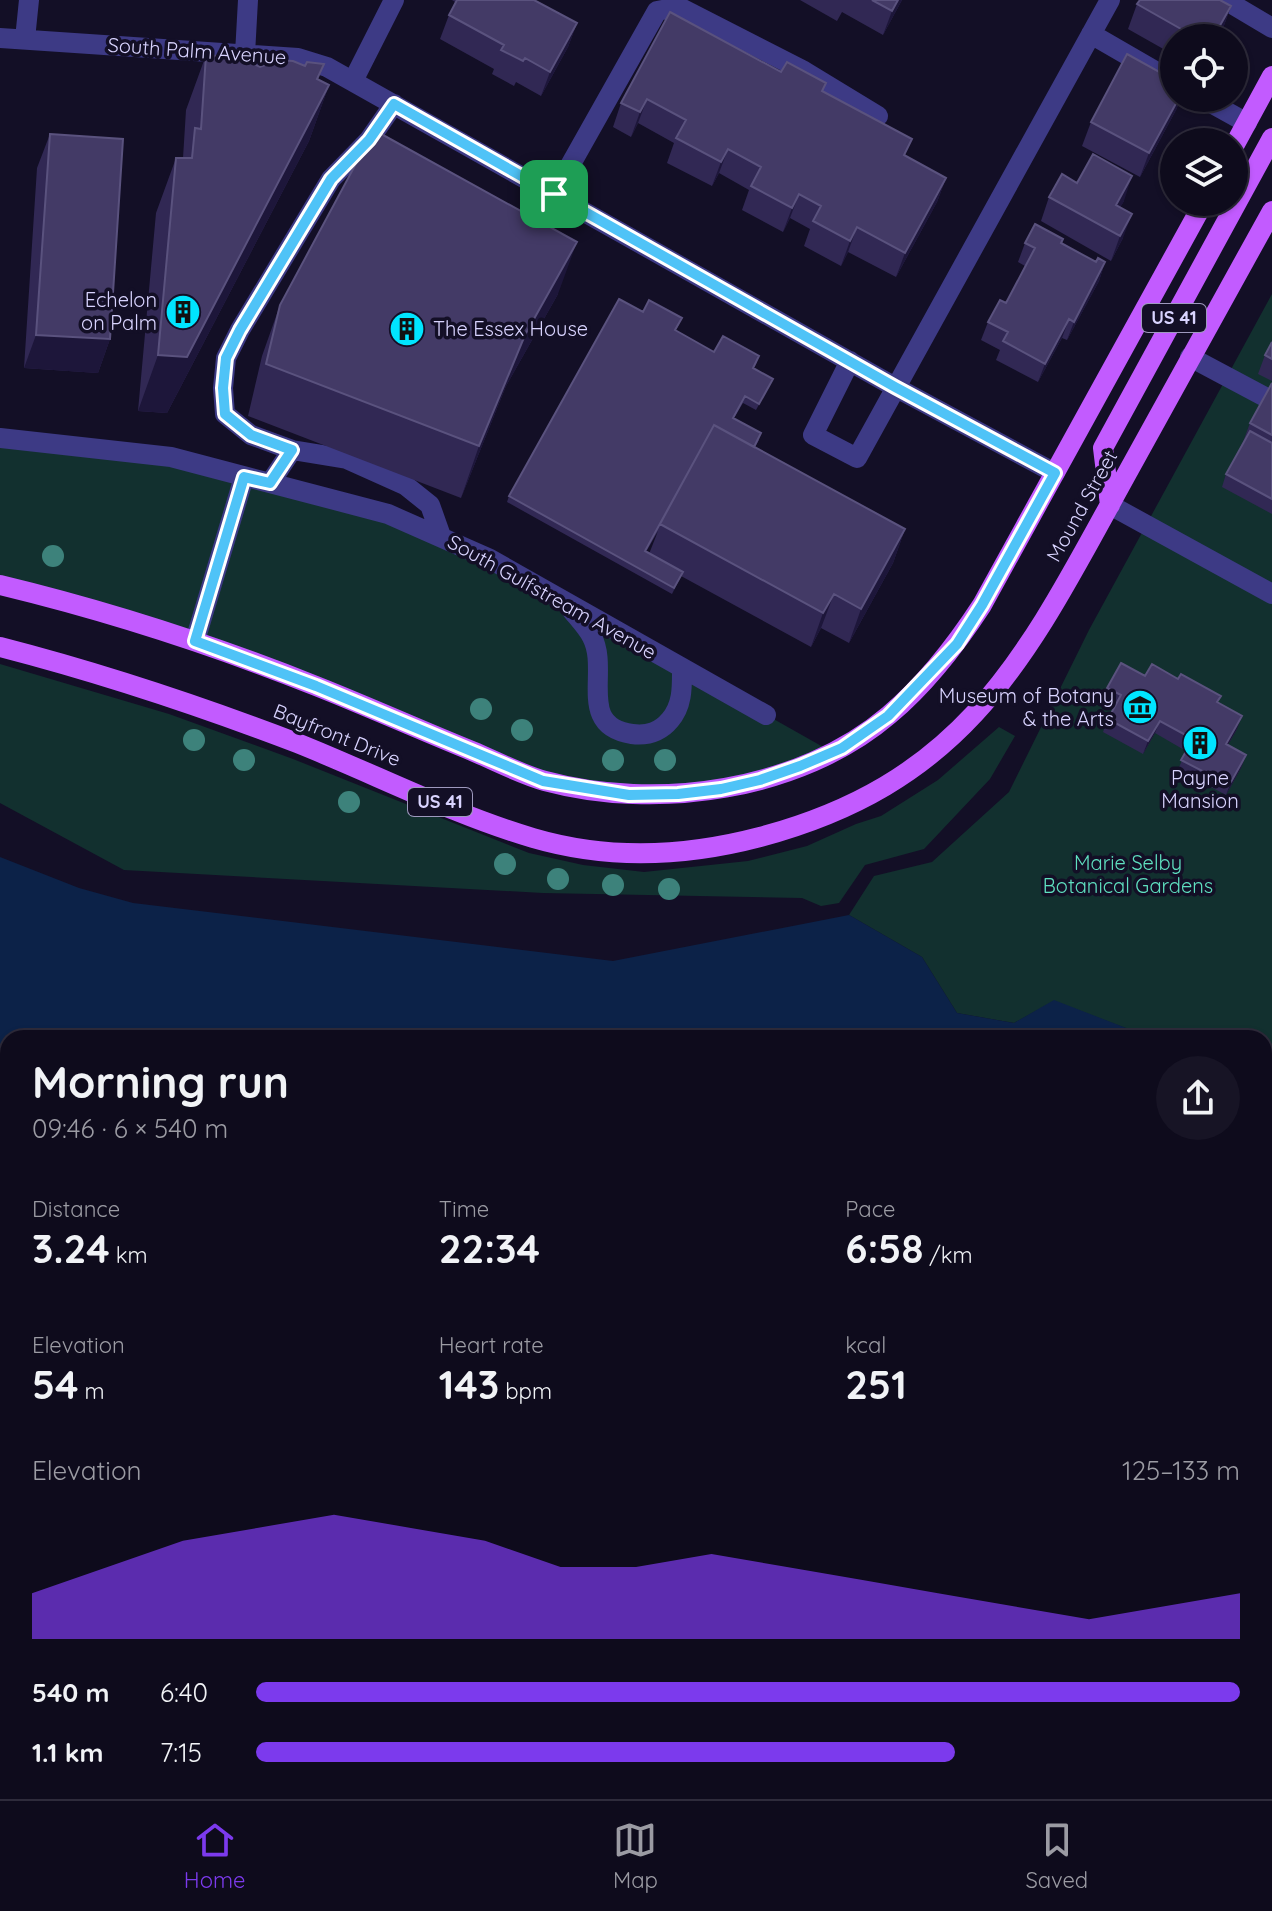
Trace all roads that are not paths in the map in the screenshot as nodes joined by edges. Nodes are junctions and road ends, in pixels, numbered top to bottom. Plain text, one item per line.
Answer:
1 (29, 0) edge
2 (248, 0) edge
3 (394, 0) edge
4 (1110, 0) edge
5 (1225, 0) edge
6 (1272, 28) edge
7 (1091, 34) junction
8 (0, 38) edge
9 (25, 39) junction
10 (245, 54) junction
11 (1160, 74) edge
12 (1272, 76) edge
13 (353, 81) junction
14 (394, 104) junction
15 (1227, 112) edge
16 (878, 116) dead end
17 (1247, 123) junction
18 (1244, 128) edge
19 (1272, 138) edge
20 (554, 194) junction
21 (1272, 211) edge
22 (1196, 216) edge
23 (1190, 357) junction
24 (850, 361) junction
25 (895, 387) junction
26 (1267, 398) edge
27 (0, 438) edge
28 (292, 450) junction
29 (1055, 473) junction
30 (244, 477) junction
31 (270, 483) junction
32 (1110, 505) junction
33 (441, 536) junction
34 (0, 585) edge
35 (1272, 594) edge
36 (565, 602) junction
37 (195, 641) junction
38 (0, 647) edge
39 (682, 668) junction
40 (766, 715) dead end
41 (842, 748) joint
42 (886, 787) joint

1 - 9 street
2 - 10 street
3 - 13 street
4 - 7 street
5 - 6 street
7 - 11 street
7 - 25 street
8 - 9 street, South Palm Avenue
9 - 10 street, South Palm Avenue
10 - 13 street, South Palm Avenue
12 - 17 main road
13 - 14 street, South Palm Avenue
14 - 20 street, South Palm Avenue
14 - 28 street
15 - 17 street
16 - 20 street
17 - 18 main road
19 - 32 main road, US 41
20 - 24 street, South Palm Avenue
21 - 23 main road, Mound Street / US 41
22 - 29 main road, Mound Street / US 41
23 - 26 street
23 - 32 main road, Mound Street / US 41
24 - 25 street, South Palm Avenue
24 - 25 street
25 - 29 street, South Palm Avenue
27 - 30 street, South Gulfstream Avenue
28 - 31 street
28 - 33 street
29 - 41 main road, Mound Street / US 41
30 - 31 street, South Gulfstream Avenue
30 - 37 street
31 - 33 street, South Gulfstream Avenue
32 - 35 street
32 - 42 main road, Mound Street / US 41
33 - 36 street, South Gulfstream Avenue
34 - 37 main road, Bayfront Drive / US 41
36 - 39 street, South Gulfstream Avenue
36 - 39 street
37 - 41 main road, Bayfront Drive / US 41
38 - 42 main road, Bayfront Drive / US 41
39 - 40 street, South Gulfstream Avenue

